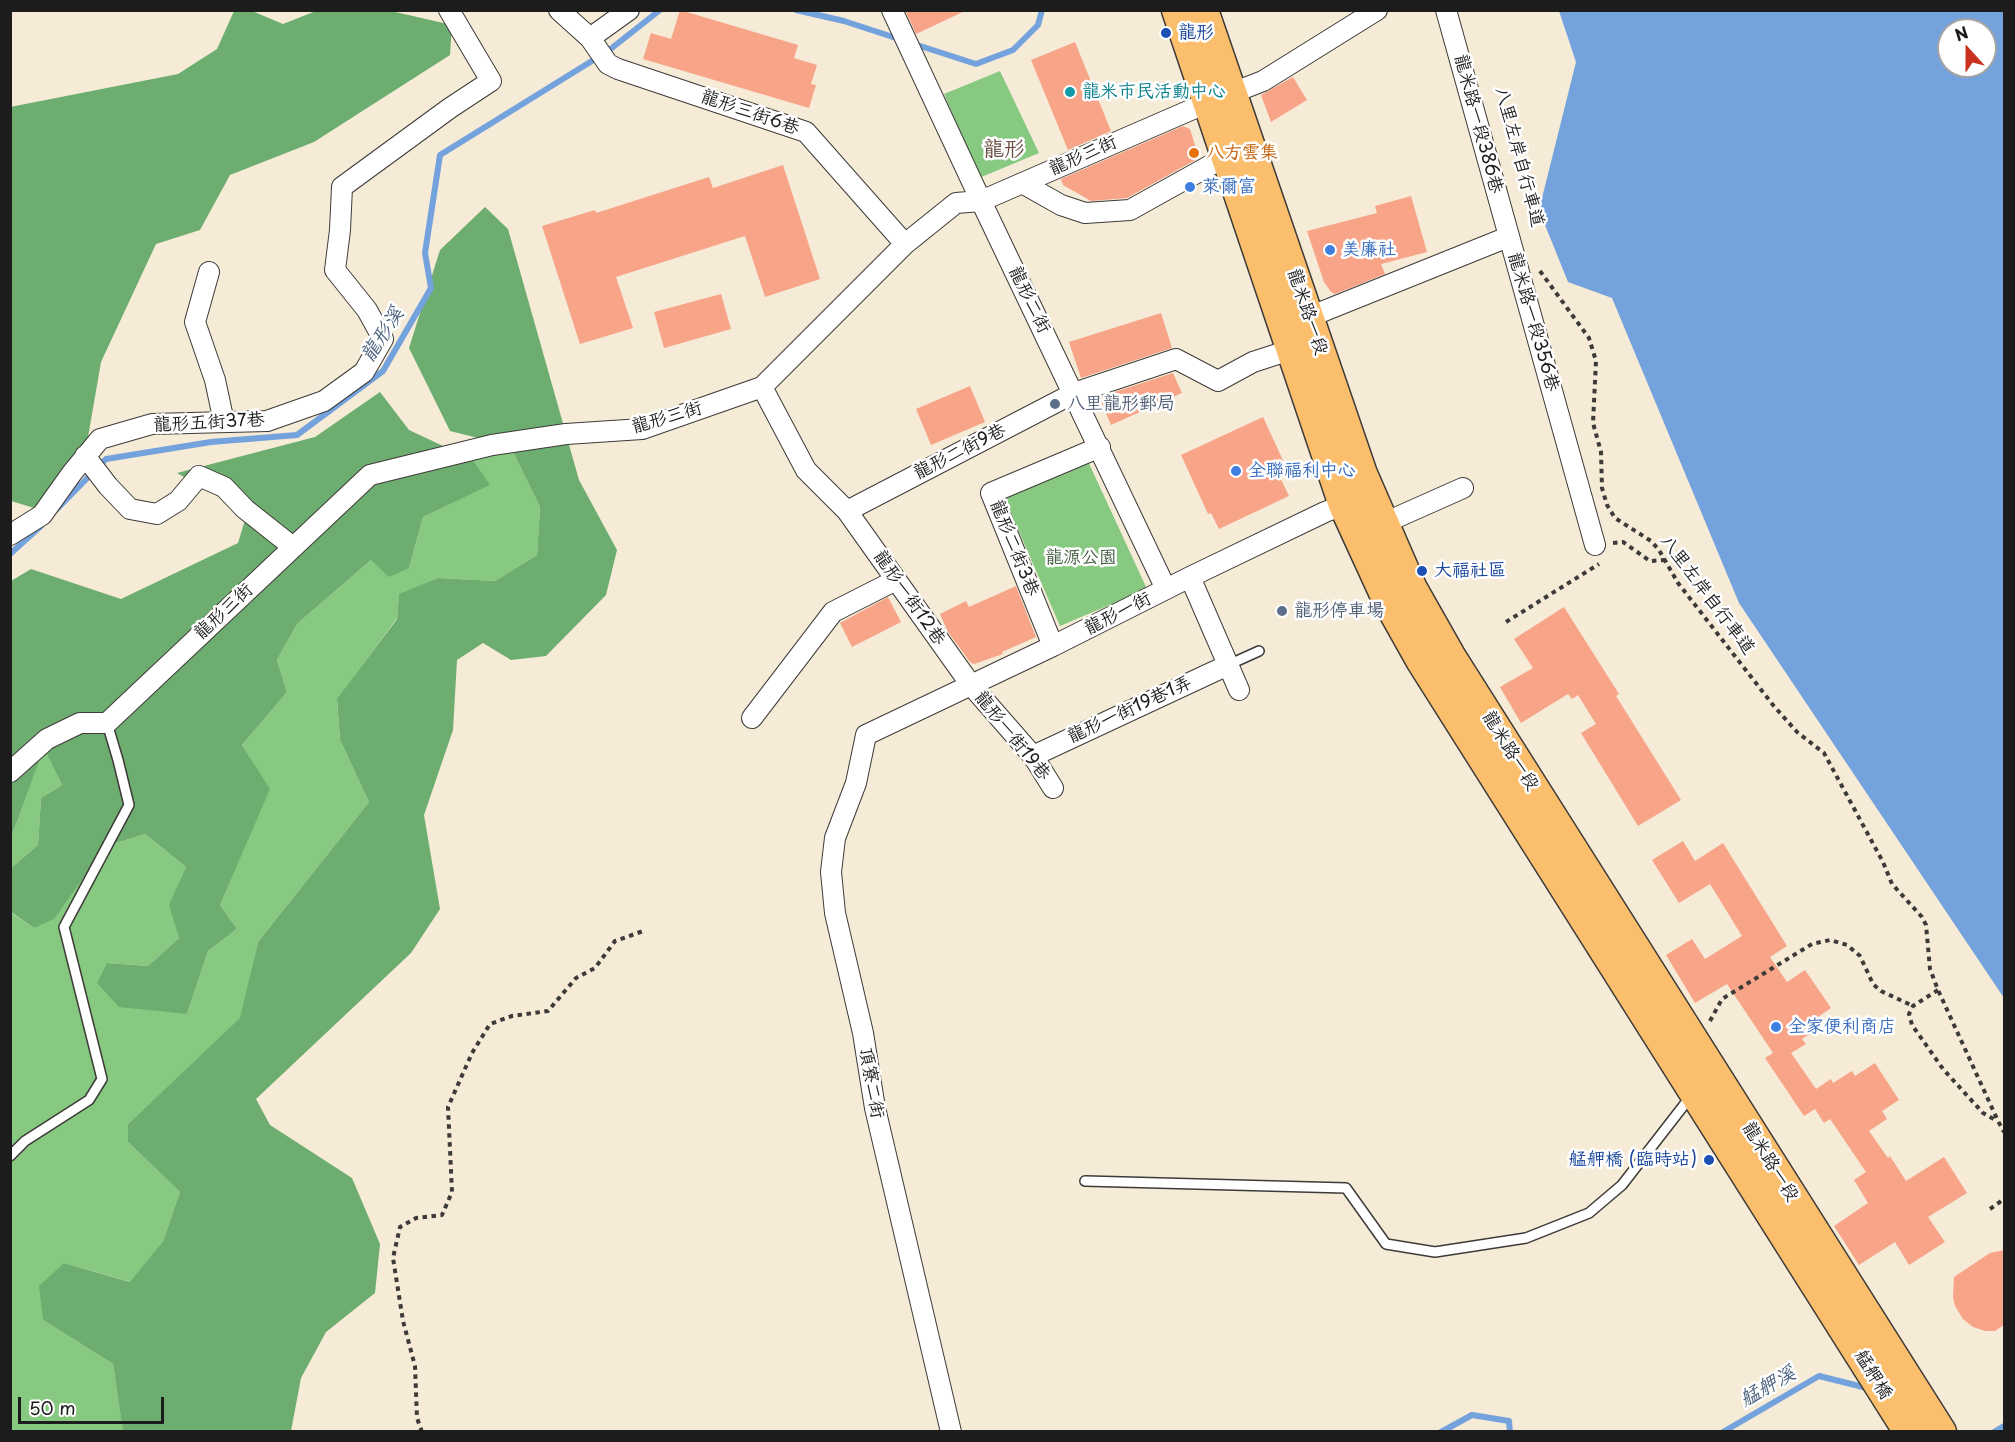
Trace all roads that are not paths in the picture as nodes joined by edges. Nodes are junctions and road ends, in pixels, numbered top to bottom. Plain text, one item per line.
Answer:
1 (449, 10) edge
2 (559, 10) edge
3 (629, 10) edge
4 (892, 10) edge
5 (1177, 10) edge
6 (1203, 10) edge
7 (1377, 10) edge
8 (1446, 10) edge
9 (592, 42) junction
10 (1220, 97) junction
11 (1227, 156) junction
12 (1022, 183) junction
13 (981, 201) junction
14 (1508, 237) junction
15 (905, 244) junction
16 (209, 272) dead end
17 (1308, 317) junction
18 (1293, 349) junction
19 (762, 387) junction
20 (1074, 393) junction
21 (224, 422) junction
22 (1100, 447) junction
23 (85, 456) junction
24 (1462, 488) dead end
25 (1357, 500) junction
26 (847, 511) junction
27 (1382, 524) junction
28 (10, 535) edge
29 (1595, 545) road end
30 (293, 547) junction
31 (1190, 577) junction
32 (896, 580) junction
33 (1166, 589) junction
34 (1053, 646) junction
35 (1259, 651) dead end
36 (1228, 665) junction
37 (971, 685) junction
38 (1239, 690) dead end
39 (752, 718) dead end
40 (107, 723) junction
41 (866, 735) joint
42 (1033, 756) junction
43 (10, 772) edge
44 (1053, 788) dead end
45 (1695, 1091) junction
46 (10, 1156) edge
47 (1085, 1182) dead end
48 (1838, 1317) joint
49 (951, 1431) edge
50 (1909, 1431) edge
51 (1941, 1431) edge

1 - 21 street, 龍形五街37巷
2 - 9 street, 龍形三街6巷
3 - 9 street
4 - 13 street, 龍形二街
5 - 10 main road, 龍米路一段
6 - 10 main road, 龍米路一段
7 - 10 street
8 - 14 street, 龍米路一段386巷
9 - 15 street, 龍形三街6巷
10 - 11 main road, 龍米路一段
10 - 12 street, 龍形三街
10 - 17 main road, 龍米路一段
11 - 12 street
11 - 18 main road, 龍米路一段
12 - 13 street, 龍形三街
13 - 15 street, 龍形三街
13 - 20 street, 龍形二街
14 - 17 street, 龍米路一段356巷
14 - 29 street, 龍米路一段356巷
15 - 19 street, 龍形三街
16 - 21 street
17 - 25 main road, 龍米路一段
18 - 20 street, 龍形二街9巷
18 - 25 main road, 龍米路一段
19 - 26 street, 龍形一街12巷
19 - 30 street, 龍形三街
20 - 22 street, 龍形二街
20 - 26 street, 龍形二街9巷
21 - 23 street, 龍形五街37巷
22 - 33 street, 龍形二街
22 - 34 street, 龍形二街3巷
23 - 28 street, 龍形五街37巷
23 - 30 street
24 - 27 street
25 - 27 main road, 龍米路一段
25 - 31 street, 龍形一街
25 - 45 main road, 龍米路一段
26 - 32 street, 龍形一街12巷
27 - 51 main road, 龍米路一段
30 - 40 street, 龍形三街
31 - 33 street, 龍形一街
31 - 36 street
32 - 37 street, 龍形一街12巷
32 - 39 street
33 - 34 street, 龍形一街
34 - 37 street, 龍形一街
35 - 36 lane
36 - 38 street
36 - 42 street, 龍形一街19巷1弄
37 - 41 street, 龍形一街
37 - 42 street, 龍形一街19巷
40 - 43 street
40 - 46 lane
41 - 49 street, 頂寮二街
42 - 44 street, 龍形一街19巷
45 - 47 lane
45 - 48 main road, 龍米路一段
48 - 50 main road, 艋舺橋

